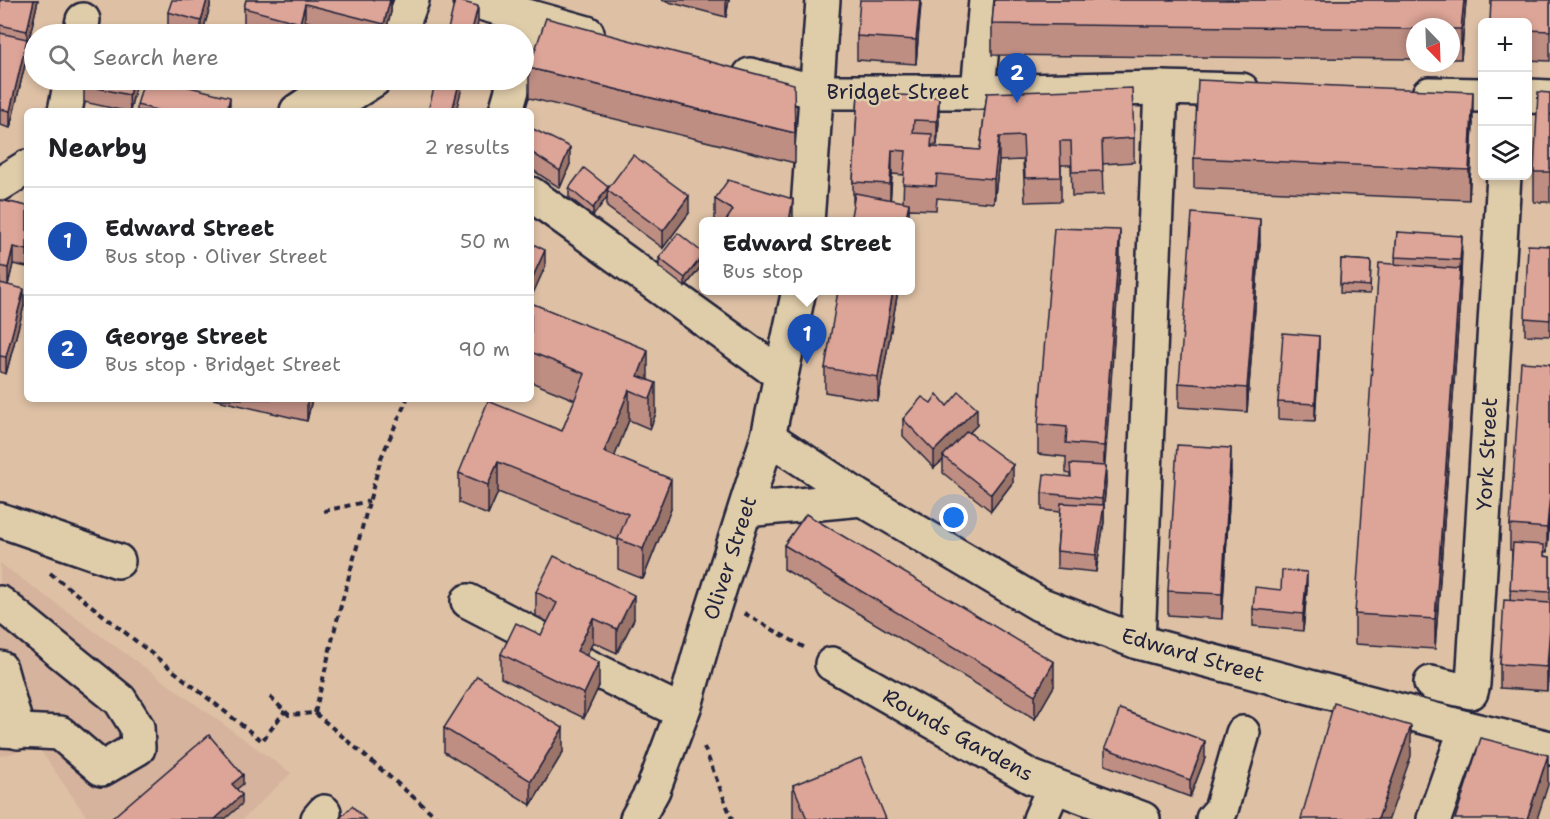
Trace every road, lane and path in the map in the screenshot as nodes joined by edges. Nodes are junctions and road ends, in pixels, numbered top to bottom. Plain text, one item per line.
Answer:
1 (412, 0) edge
2 (470, 0) edge
3 (823, 0) edge
4 (986, 0) edge
5 (533, 19) junction
6 (403, 24) edge
7 (532, 24) edge
8 (612, 40) edge
9 (726, 69) edge
10 (1161, 88) junction
11 (69, 90) edge
12 (357, 90) edge
13 (512, 90) edge
14 (1268, 90) edge
15 (817, 92) junction
16 (978, 92) junction
17 (1399, 93) edge
18 (1478, 95) edge
19 (1532, 96) edge
20 (1550, 97) edge
21 (66, 108) edge
22 (301, 108) edge
23 (507, 108) edge
24 (24, 168) edge
25 (1504, 180) edge
26 (0, 184) edge
27 (534, 196) edge
28 (807, 217) edge
29 (798, 295) edge
30 (781, 375) junction
31 (405, 402) edge
32 (768, 437) junction
33 (862, 499) junction
34 (369, 501) junction
35 (746, 510) junction
36 (324, 511) dead end
37 (0, 520) edge
38 (118, 561) dead end
39 (49, 573) dead end
40 (717, 597) junction
41 (468, 600) dead end
42 (0, 603) edge
43 (547, 642) edge
44 (1138, 642) junction
45 (583, 664) edge
46 (832, 664) joint
47 (0, 668) edge
48 (1431, 683) dead end
49 (270, 697) dead end
50 (684, 707) junction
51 (285, 711) junction
52 (315, 713) junction
53 (1466, 728) junction
54 (9, 731) edge
55 (1244, 733) dead end
56 (1550, 748) edge
57 (1054, 787) junction
58 (439, 819) edge
59 (637, 819) edge
60 (732, 819) edge
61 (1040, 819) edge
62 (1143, 819) edge
63 (1213, 819) edge
64 (1434, 819) edge

1 - 6 street
2 - 5 street
3 - 15 street
4 - 16 street
5 - 7 street
5 - 8 street
9 - 15 street, Bridget Street
10 - 14 street, Bridget Street
10 - 16 street, Bridget Street
10 - 44 street
11 - 21 street
12 - 22 street
13 - 23 street
15 - 16 street, Bridget Street
15 - 28 street
17 - 18 street
19 - 20 street
24 - 26 street
25 - 48 street, York Street
27 - 30 street
29 - 30 street, Oliver Street
30 - 32 street, Oliver Street
31 - 34 path
32 - 33 street, Edward Street
32 - 35 street, Oliver Street
33 - 35 street
33 - 44 street, Edward Street
34 - 36 path
34 - 52 path
35 - 40 street, Oliver Street
37 - 38 street
39 - 51 path
40 - 46 path
40 - 50 street, Oliver Street
41 - 43 street
42 - 54 street
44 - 53 street, Edward Street
45 - 50 street
46 - 57 street, Rounds Gardens
47 - 54 street
49 - 51 path
50 - 59 street, Oliver Street
50 - 60 path
51 - 52 path
52 - 58 path
53 - 56 street, Edward Street
53 - 64 street
55 - 63 street
57 - 61 street, Rounds Gardens
57 - 62 street

